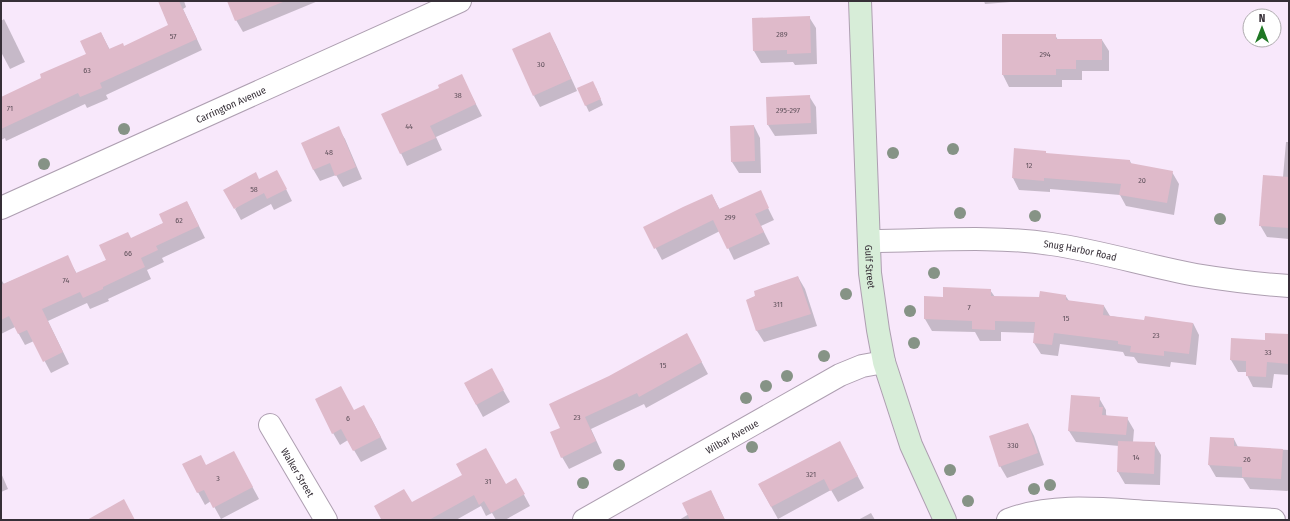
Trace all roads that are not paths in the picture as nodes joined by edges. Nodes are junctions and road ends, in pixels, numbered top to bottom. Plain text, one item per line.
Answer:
1 (460, 1) edge
2 (860, 1) edge
3 (1, 208) edge
4 (869, 241) junction
5 (1289, 286) edge
6 (884, 362) junction
7 (270, 425) dead end
8 (326, 520) edge
9 (584, 520) edge
10 (945, 520) edge
11 (1008, 520) edge
12 (1274, 520) edge

1 - 3 street, Carrington Avenue
2 - 4 main road, Gulf Street
4 - 5 street, Snug Harbor Road
4 - 6 main road, Gulf Street
6 - 9 street, Wilbar Avenue
6 - 10 main road, Gulf Street
7 - 8 street, Walker Street
11 - 12 street

